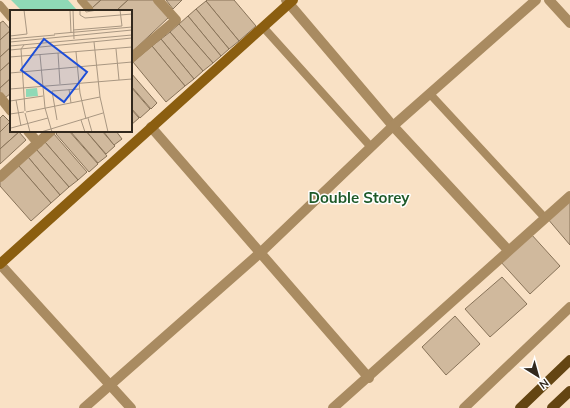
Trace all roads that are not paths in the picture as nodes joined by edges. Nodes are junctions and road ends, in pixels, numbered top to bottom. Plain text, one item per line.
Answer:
1 (81, 0) edge
2 (158, 0) edge
3 (536, 0) edge
4 (549, 0) edge
5 (289, 1) edge
6 (0, 5) edge
7 (88, 10) edge
8 (10, 17) edge
9 (570, 23) edge
10 (263, 27) junction
11 (132, 57) edge
12 (430, 94) junction
13 (0, 98) edge
14 (10, 110) edge
15 (393, 126) junction
16 (152, 127) junction
17 (29, 132) edge
18 (50, 132) edge
19 (38, 143) junction
20 (371, 147) junction
21 (0, 177) edge
22 (570, 196) edge
23 (545, 218) junction
24 (508, 250) junction
25 (260, 253) junction
26 (0, 264) edge
27 (570, 307) edge
28 (570, 360) edge
29 (369, 378) junction
30 (110, 384) junction
31 (570, 391) edge
32 (84, 408) edge
33 (131, 408) edge
34 (333, 408) edge
35 (464, 408) edge
36 (520, 408) edge
37 (552, 408) edge

1 - 7 lane
2 - 11 street
3 - 12 street
4 - 9 street
5 - 10 street
5 - 15 street
6 - 8 lane
10 - 16 street
10 - 20 lane
12 - 15 street
12 - 23 lane
13 - 14 street
15 - 20 street
15 - 24 street
16 - 25 street
16 - 26 street
17 - 19 street
18 - 19 street
19 - 21 street
20 - 25 street
22 - 23 street
23 - 24 street
24 - 29 street
25 - 29 street
25 - 30 street
26 - 30 street
27 - 35 street
28 - 36 main road
29 - 34 street
30 - 32 street
30 - 33 street
31 - 37 main road

